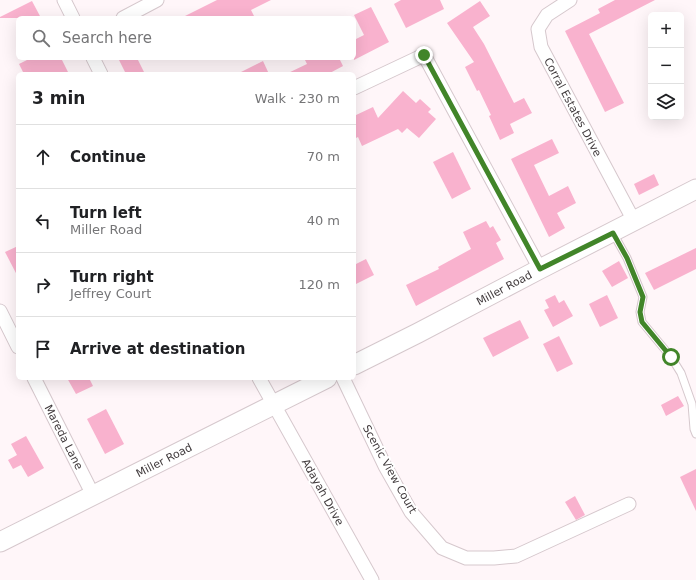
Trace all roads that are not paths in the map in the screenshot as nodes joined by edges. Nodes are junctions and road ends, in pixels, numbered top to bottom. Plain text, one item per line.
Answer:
1 (64, 0) edge
2 (158, 0) edge
3 (570, 0) edge
4 (72, 16) edge
5 (127, 16) edge
6 (94, 60) edge
7 (100, 72) edge
8 (356, 87) edge
9 (696, 189) edge
10 (634, 221) junction
11 (613, 233) junction
12 (540, 269) junction
13 (0, 311) edge
14 (16, 343) edge
15 (356, 364) edge
16 (35, 380) edge
17 (260, 380) edge
18 (324, 380) edge
19 (344, 380) edge
20 (274, 404) junction
21 (696, 434) edge
22 (93, 495) junction
23 (629, 504) dead end
24 (0, 542) edge
25 (372, 580) edge

1 - 4 street
2 - 5 street
3 - 10 street, Corral Estates Drive
6 - 7 street
8 - 12 street
9 - 10 street, Miller Road
10 - 11 street, Miller Road
11 - 12 street, Miller Road
11 - 21 lane
12 - 15 street, Miller Road
13 - 14 street
16 - 22 street, Mareda Lane
17 - 20 street, Adayah Drive
18 - 20 street, Miller Road
19 - 23 street, Scenic View Court
20 - 22 street, Miller Road
20 - 25 street, Adayah Drive
22 - 24 street, Miller Road

